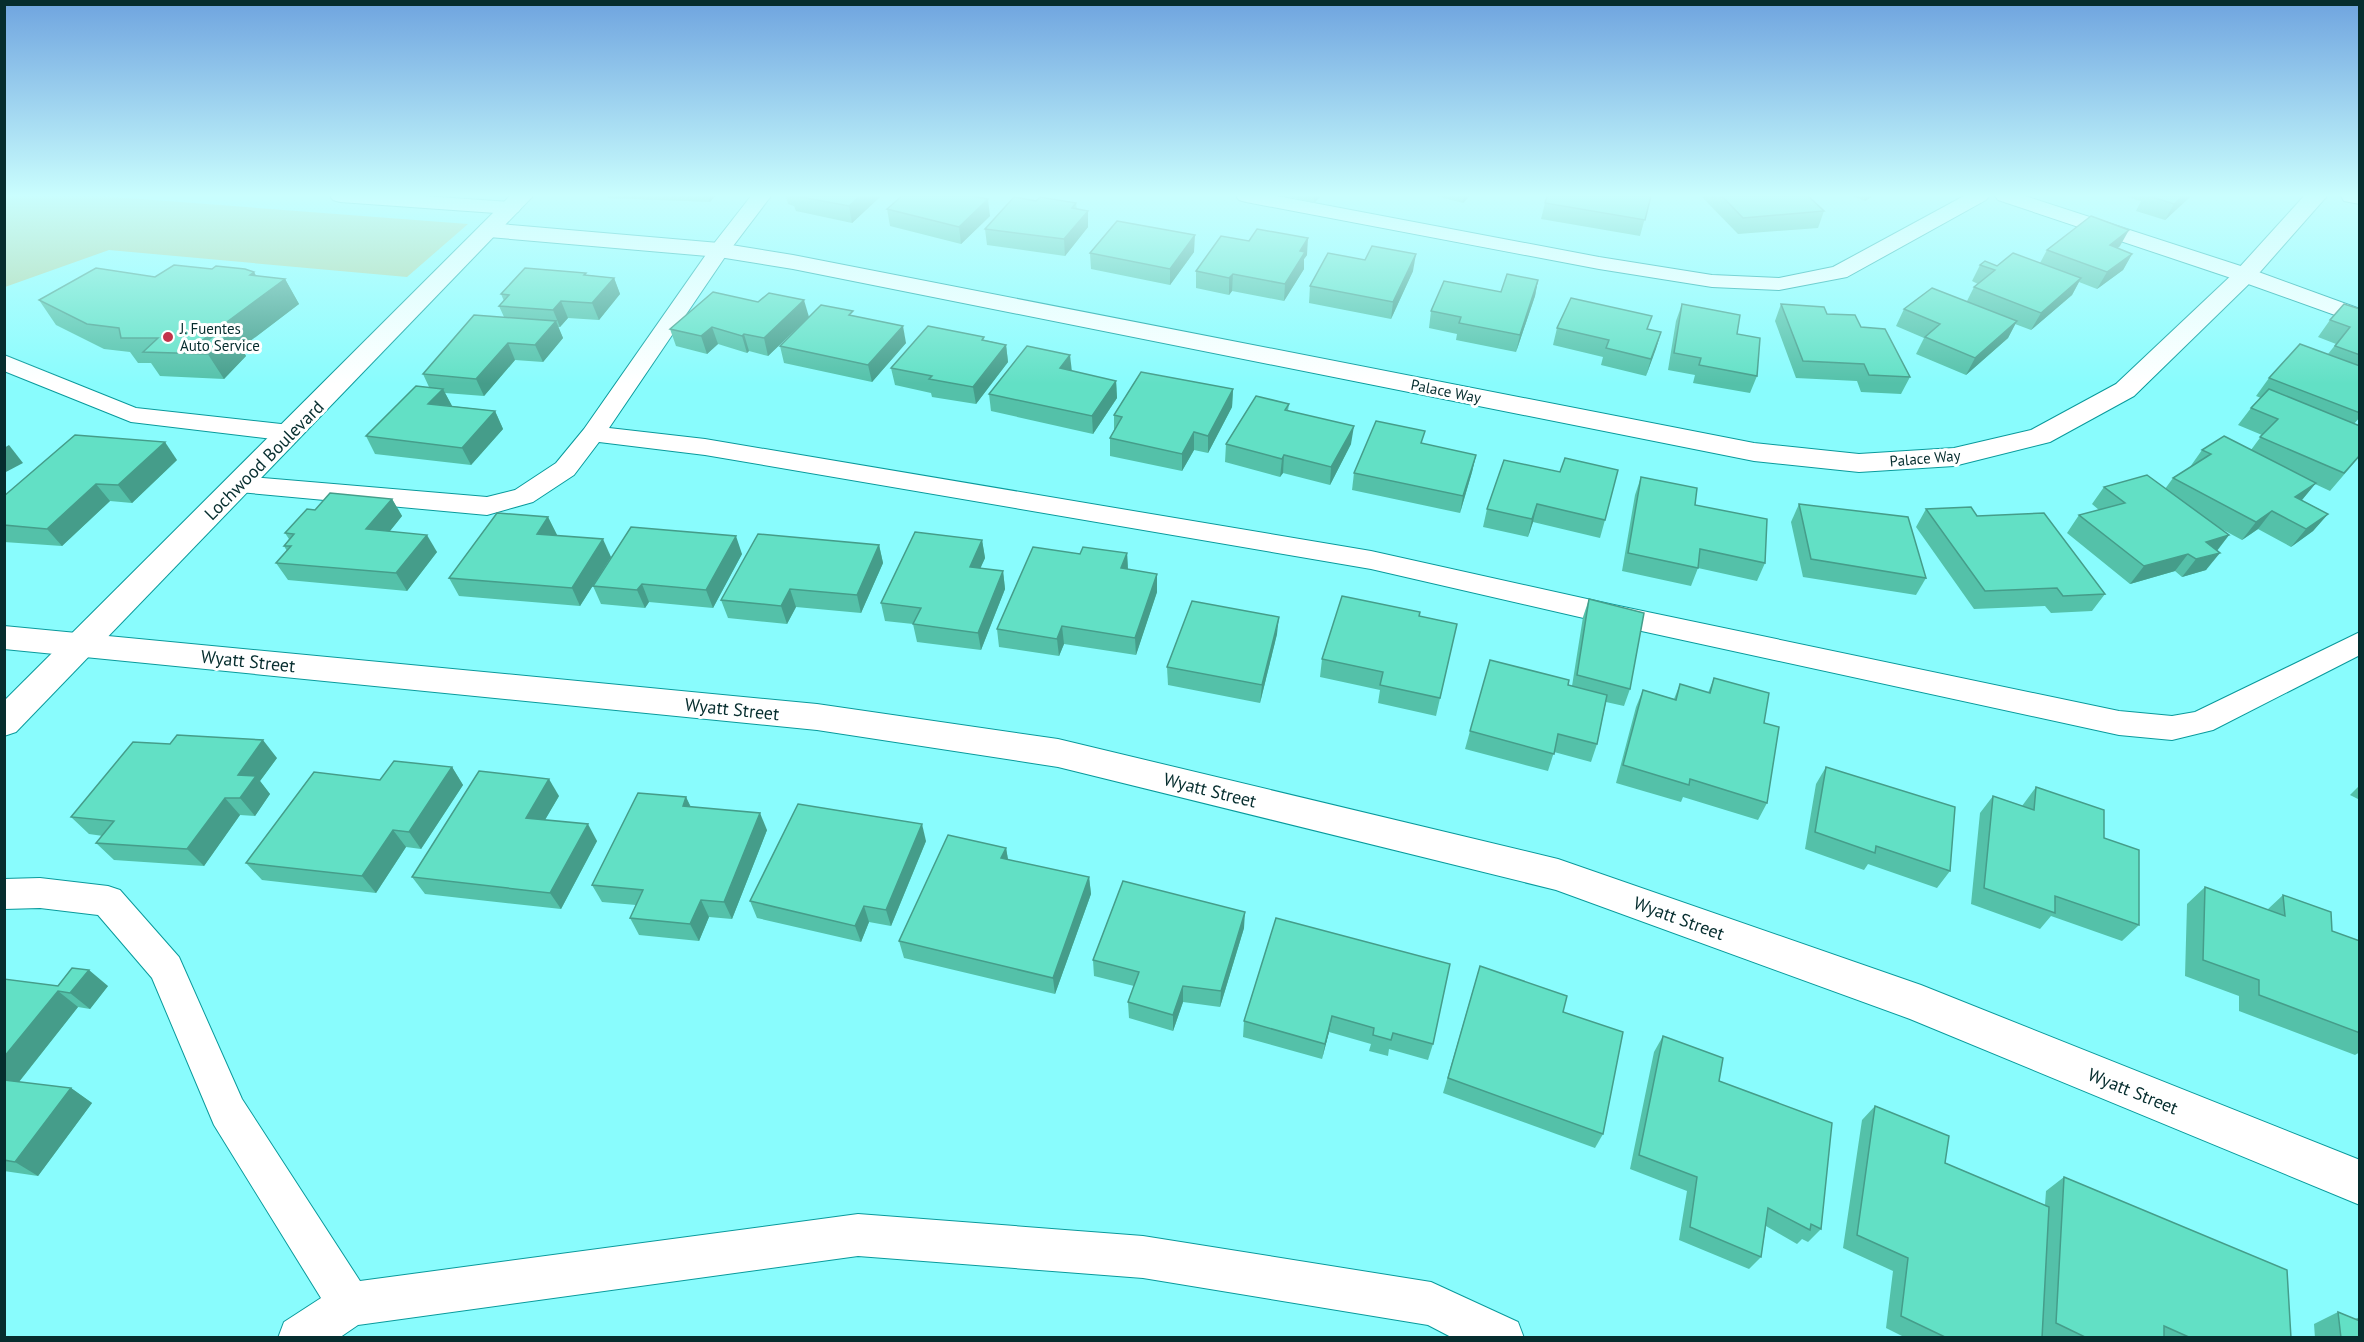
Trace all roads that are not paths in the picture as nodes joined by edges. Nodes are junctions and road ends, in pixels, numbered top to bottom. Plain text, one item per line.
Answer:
1 (461, 259) edge
2 (713, 259) edge
3 (772, 259) edge
4 (1583, 259) edge
5 (1864, 259) edge
6 (2198, 259) edge
7 (2259, 259) edge
8 (2245, 274) junction
9 (2360, 317) edge
10 (4, 362) edge
11 (290, 433) junction
12 (593, 434) junction
13 (239, 484) junction
14 (4, 637) edge
15 (2360, 642) edge
16 (82, 644) junction
17 (4, 723) edge
18 (4, 894) edge
19 (2360, 1183) edge
20 (350, 1304) junction
21 (300, 1338) edge
22 (1502, 1338) edge

1 - 11 street, Lochwood Boulevard
2 - 12 lane
3 - 8 street, Palace Way
4 - 5 lane
6 - 8 lane
7 - 8 street, Palace Way
8 - 9 lane
10 - 11 lane
11 - 13 street, Lochwood Boulevard
12 - 13 lane
12 - 15 lane
13 - 16 street, Lochwood Boulevard
14 - 16 street, Wyatt Street
16 - 17 street, Lochwood Boulevard
16 - 19 street, Wyatt Street
18 - 20 lane
20 - 21 lane
20 - 22 lane

